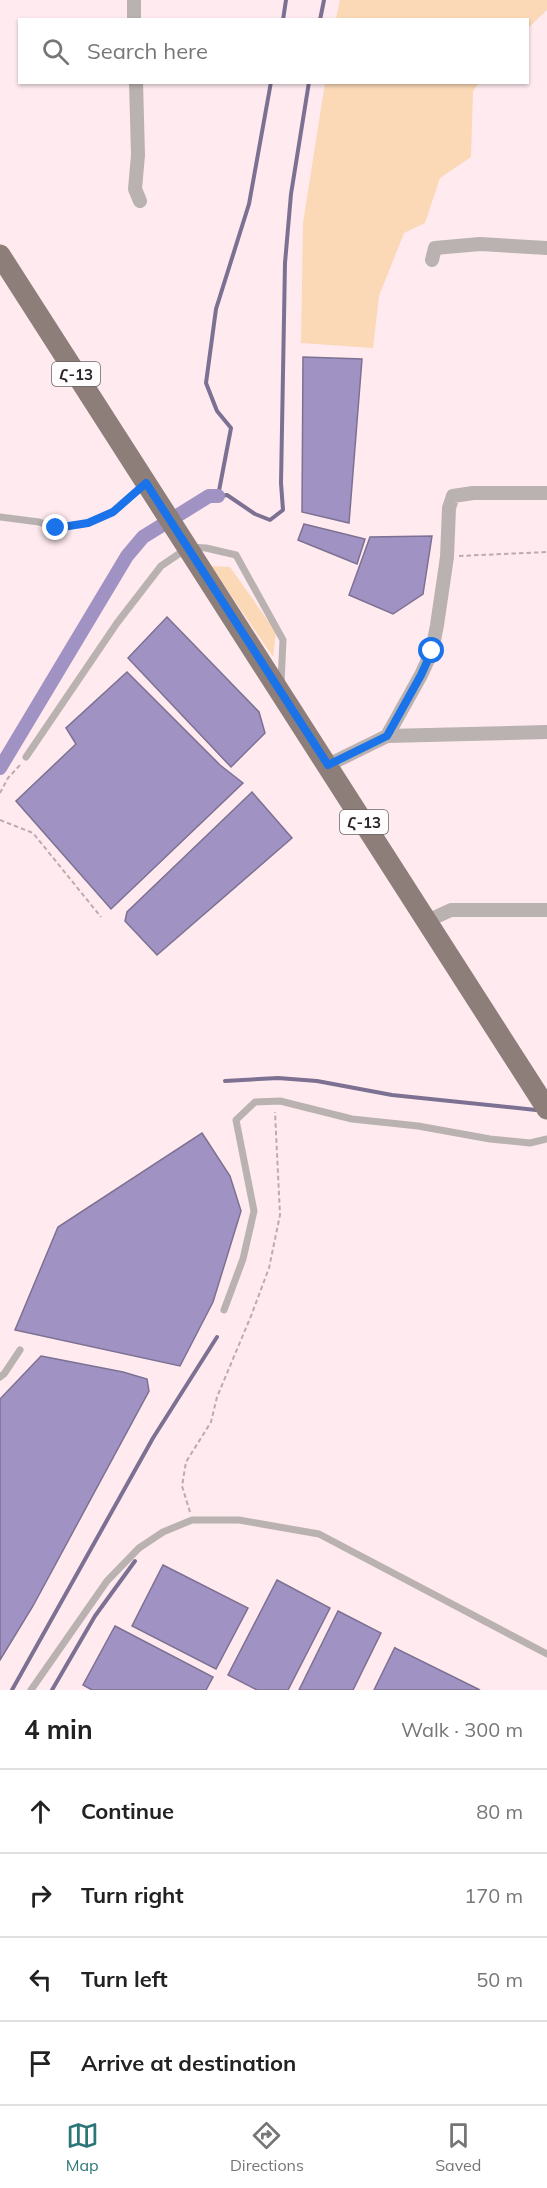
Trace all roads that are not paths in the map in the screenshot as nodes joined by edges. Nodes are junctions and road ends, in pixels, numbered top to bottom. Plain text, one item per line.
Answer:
1 (134, 0) edge
2 (134, 18) edge
3 (136, 84) edge
4 (140, 201) dead end
5 (547, 248) edge
6 (0, 255) edge
7 (432, 260) dead end
8 (149, 488) junction
9 (547, 493) edge
10 (0, 518) edge
11 (185, 541) junction
12 (281, 694) junction
13 (547, 732) edge
14 (387, 736) junction
15 (26, 757) road end
16 (328, 765) junction
17 (547, 910) edge
18 (427, 921) junction
19 (547, 1109) edge
20 (547, 1139) edge
21 (224, 1310) dead end
22 (20, 1350) dead end
23 (0, 1377) edge
24 (547, 1654) edge
25 (31, 1690) edge

1 - 2 street
3 - 4 street
5 - 7 street
6 - 8 main road, Հ-13
8 - 10 lane
8 - 11 main road, Հ-13
9 - 14 street
11 - 12 main road, Հ-13
11 - 12 lane
11 - 15 lane
12 - 16 main road, Հ-13
13 - 14 street
14 - 16 street
16 - 18 main road, Հ-13
17 - 18 street
18 - 19 main road, Հ-13
20 - 21 lane
22 - 23 lane
24 - 25 lane

